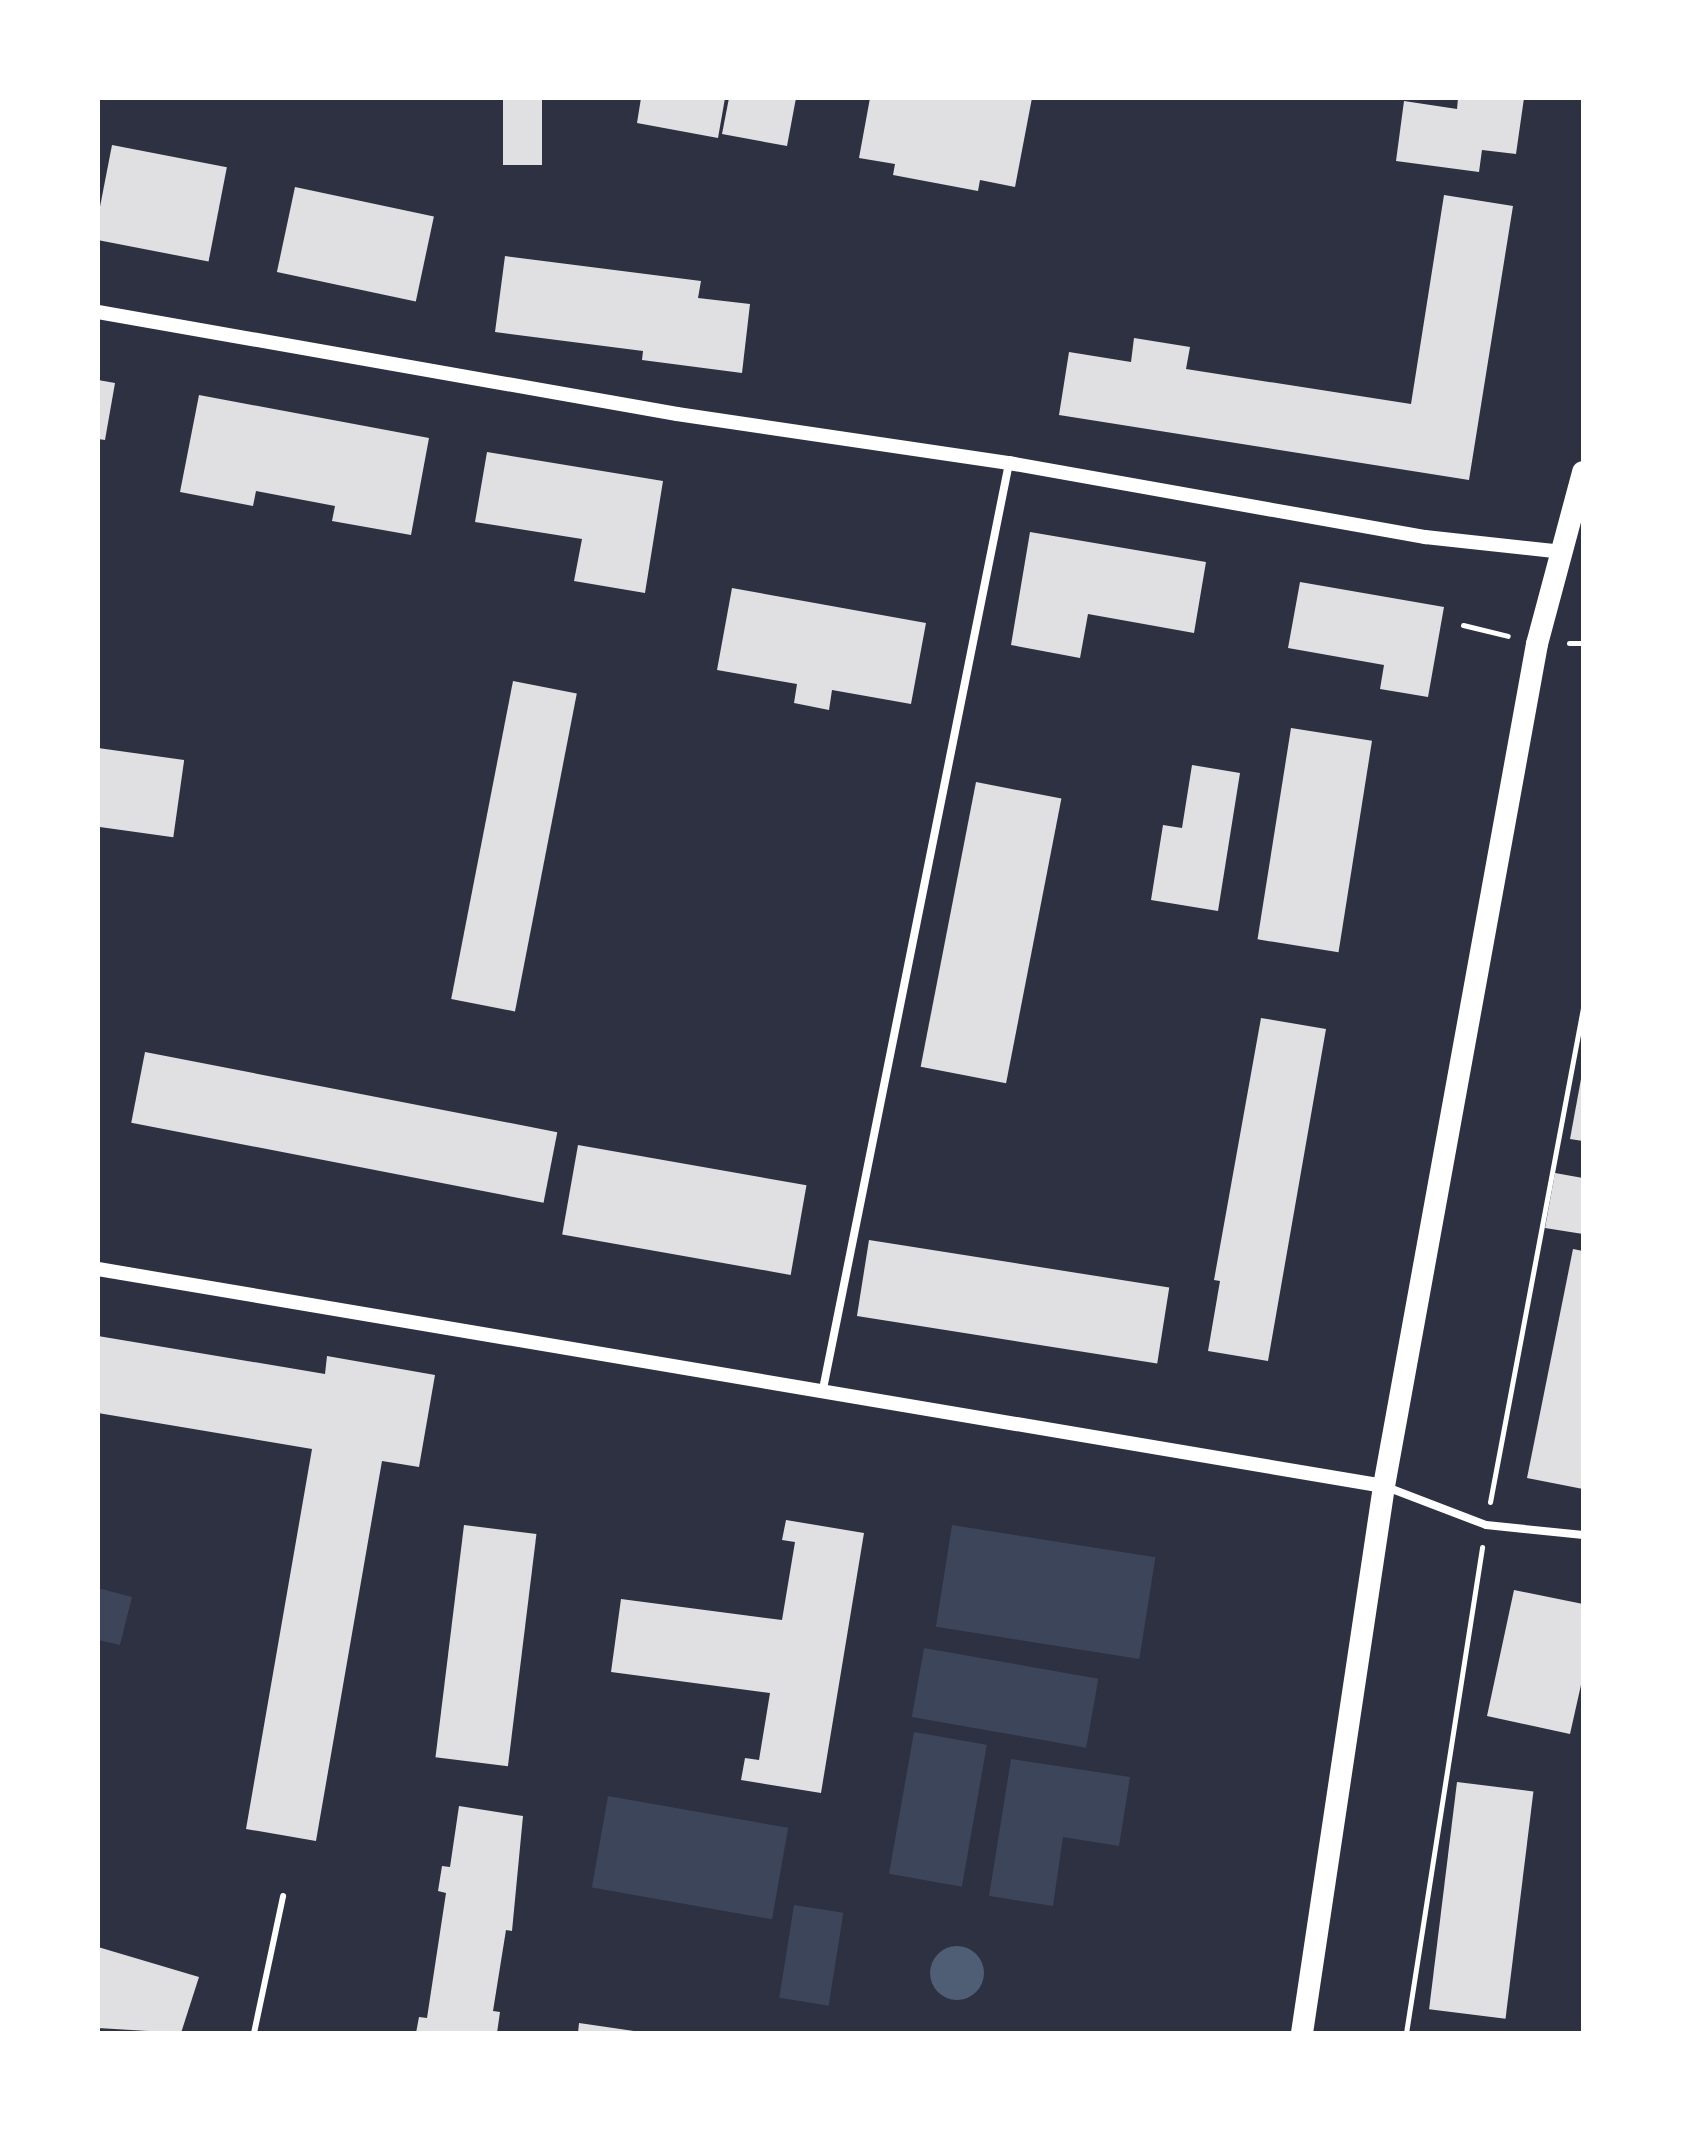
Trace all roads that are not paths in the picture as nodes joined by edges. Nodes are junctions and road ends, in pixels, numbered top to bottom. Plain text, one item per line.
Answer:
1 (98, 312) edge
2 (1009, 463) junction
3 (1583, 472) edge
4 (1563, 552) junction
5 (98, 1269) edge
6 (823, 1389) junction
7 (1384, 1486) junction
8 (1583, 1535) edge
9 (283, 1896) dead end
10 (254, 2033) edge
11 (1302, 2033) edge

1 - 2 street
2 - 4 street
2 - 6 street
3 - 4 highway
4 - 7 highway
5 - 6 street
6 - 7 street
7 - 8 street
7 - 11 highway
9 - 10 lane

